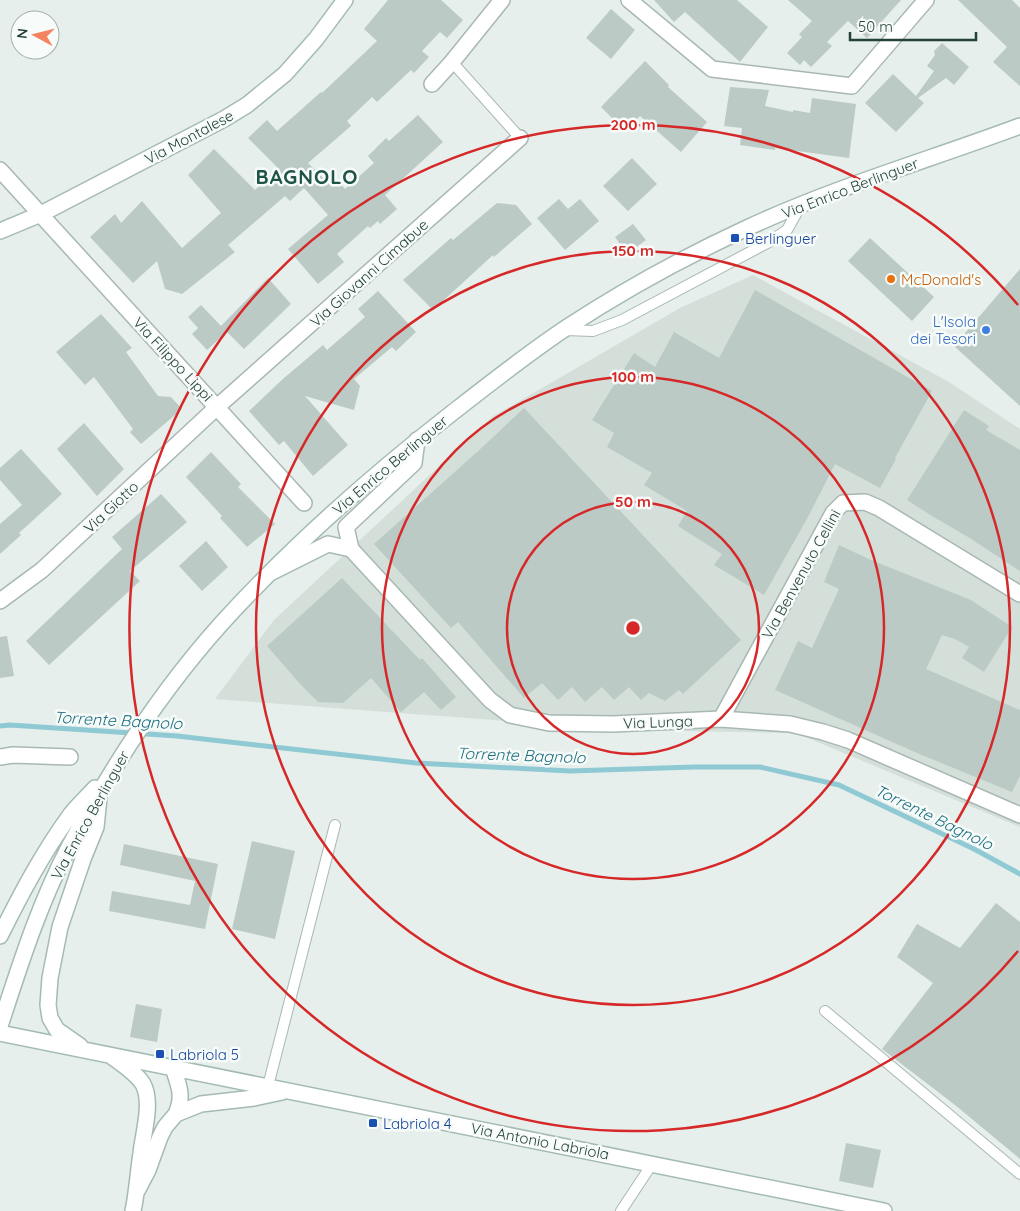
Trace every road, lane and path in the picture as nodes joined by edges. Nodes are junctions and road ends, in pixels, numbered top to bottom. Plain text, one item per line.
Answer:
1 (345, 0) edge
2 (502, 0) edge
3 (629, 0) edge
4 (926, 0) edge
5 (452, 62) junction
6 (432, 84) dead end
7 (1020, 126) edge
8 (1020, 132) edge
9 (996, 135) junction
10 (520, 138) joint
11 (0, 170) edge
12 (801, 205) junction
13 (41, 214) junction
14 (0, 231) edge
15 (564, 330) junction
16 (217, 407) junction
17 (417, 440) junction
18 (304, 503) dead end
19 (351, 548) junction
20 (268, 574) junction
21 (1020, 594) edge
22 (0, 601) edge
23 (721, 719) junction
24 (70, 757) dead end
25 (0, 758) edge
26 (118, 763) junction
27 (100, 792) junction
28 (1020, 815) edge
29 (335, 825) dead end
30 (0, 936) edge
31 (825, 1011) dead end
32 (0, 1026) edge
33 (0, 1033) edge
34 (86, 1050) junction
35 (108, 1054) junction
36 (174, 1068) junction
37 (268, 1086) junction
38 (289, 1091) junction
39 (176, 1114) junction
40 (652, 1164) junction
41 (1020, 1174) edge
42 (137, 1191) junction
43 (133, 1211) edge
44 (621, 1211) edge
45 (884, 1211) edge

1 - 13 street, Via Montalese
2 - 5 street
3 - 4 street
5 - 6 street
5 - 10 lane
7 - 9 street
8 - 9 street
9 - 12 street, Via Enrico Berlinguer
10 - 16 street, Via Giovanni Cimabue
11 - 13 street, Via Filippo Lippi
12 - 15 street, Via Enrico Berlinguer
12 - 15 lane
13 - 14 street, Via Montalese
13 - 16 street, Via Filippo Lippi
15 - 17 street, Via Enrico Berlinguer
16 - 18 street, Via Filippo Lippi
16 - 22 street, Via Giotto
17 - 19 street
17 - 20 street, Via Enrico Berlinguer
19 - 20 street
19 - 23 street, Via Lunga
20 - 26 street, Via Enrico Berlinguer
21 - 23 street, Via Benvenuto Cellini
23 - 28 street, Via Lunga
24 - 25 street
26 - 27 street, Via Enrico Berlinguer
26 - 30 street
27 - 32 street, Via Enrico Berlinguer
27 - 34 street
29 - 37 lane
31 - 41 lane
33 - 34 street
34 - 35 street, Via Antonio Labriola
35 - 36 street, Via Antonio Labriola
35 - 42 street
36 - 37 street, Via Antonio Labriola
36 - 39 street
37 - 38 street, Via Antonio Labriola
38 - 39 street
38 - 40 street, Via Antonio Labriola
39 - 42 street
40 - 44 lane
40 - 45 street, Via Antonio Labriola
42 - 43 street

